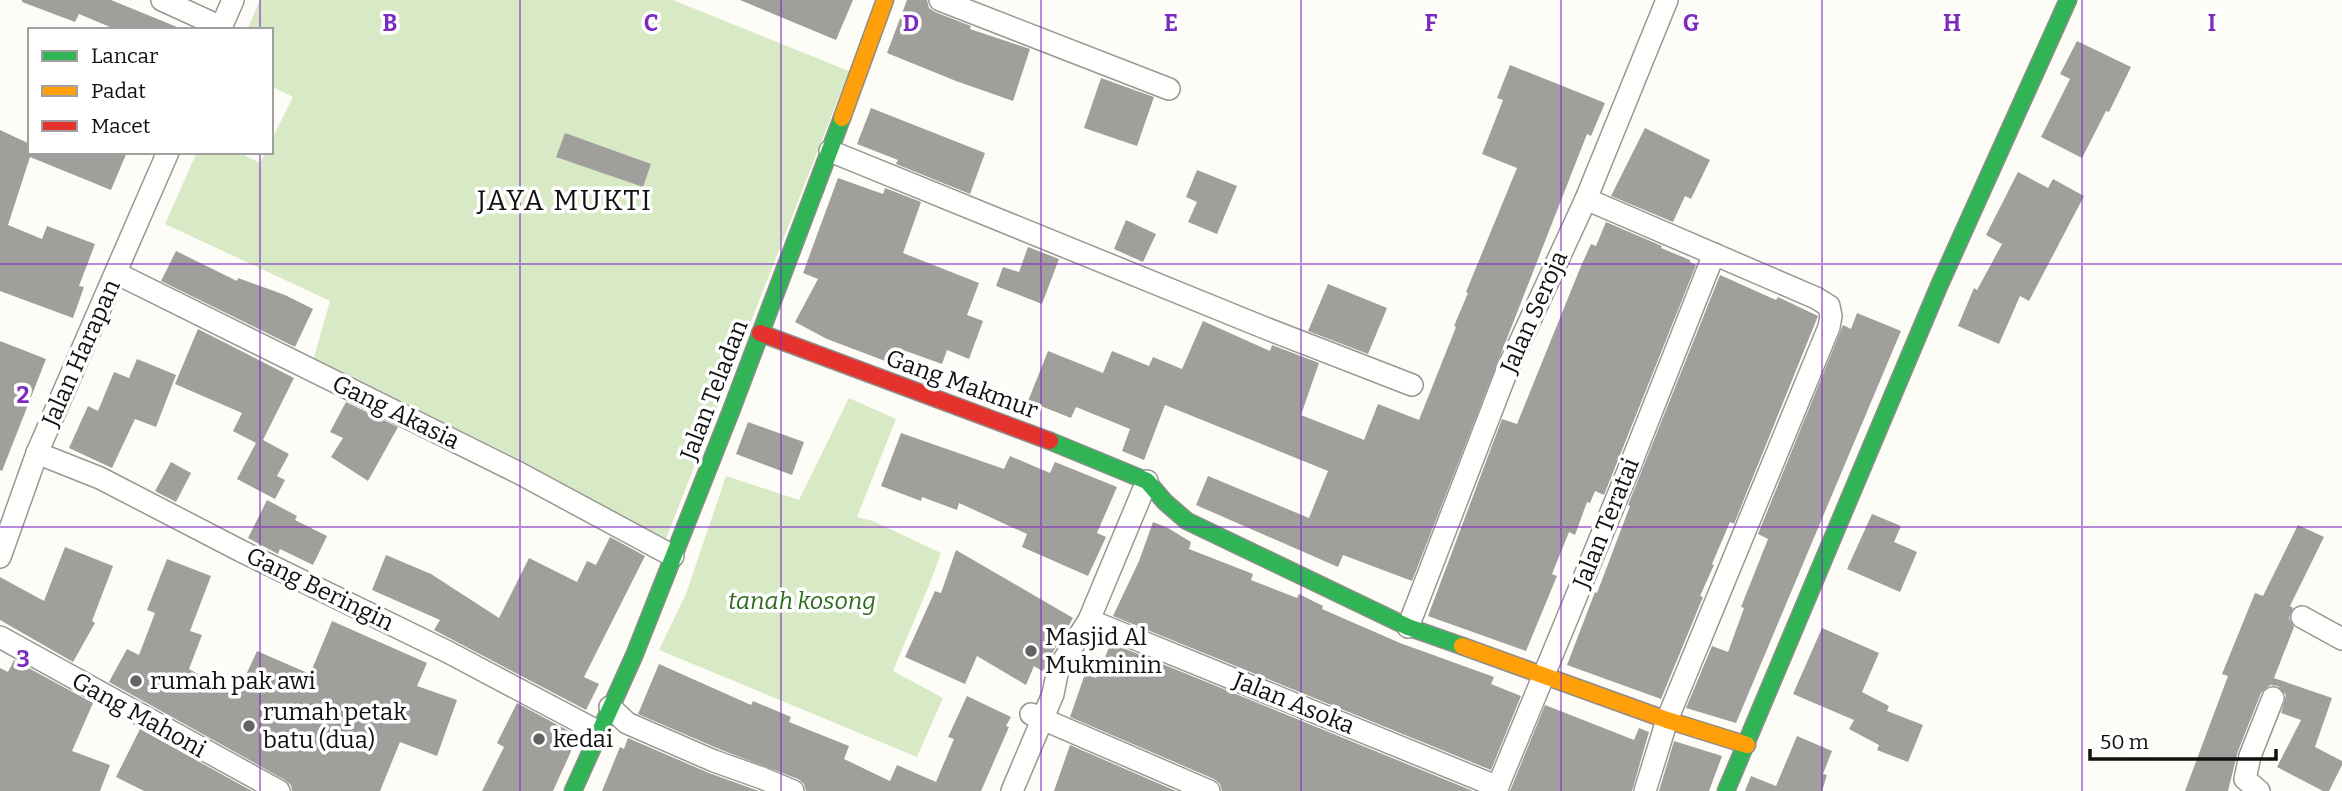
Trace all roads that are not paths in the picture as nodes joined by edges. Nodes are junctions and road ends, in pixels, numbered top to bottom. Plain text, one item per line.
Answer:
1 (162, 0) edge
2 (233, 0) edge
3 (885, 0) edge
4 (940, 0) edge
5 (1667, 0) edge
6 (2068, 0) edge
7 (220, 28) edge
8 (1169, 89) dead end
9 (830, 151) junction
10 (168, 154) edge
11 (1586, 199) junction
12 (1714, 254) junction
13 (116, 273) junction
14 (760, 333) junction
15 (1412, 385) dead end
16 (37, 453) junction
17 (1147, 481) junction
18 (673, 556) junction
19 (0, 557) edge
20 (2302, 617) dead end
21 (1089, 620) junction
22 (1408, 627) junction
23 (0, 637) edge
24 (2342, 639) edge
25 (1058, 669) junction
26 (1543, 675) junction
27 (2273, 698) dead end
28 (610, 707) junction
29 (1036, 716) junction
30 (1667, 720) junction
31 (599, 732) junction
32 (1747, 745) junction
33 (1497, 789) edge
34 (279, 791) edge
35 (573, 791) edge
36 (793, 791) edge
37 (996, 791) edge
38 (1012, 791) edge
39 (1209, 791) edge
40 (1645, 791) edge
41 (1726, 791) edge
42 (2259, 791) edge

1 - 7 street
2 - 7 street
3 - 9 street, Jalan Teladan
4 - 8 street
5 - 11 street, Jalan Seroja
6 - 32 street
9 - 14 street, Jalan Teladan
9 - 15 street
10 - 13 street, Jalan Harapan
11 - 12 street
11 - 22 street, Jalan Seroja
12 - 26 street, Jalan Teratai
12 - 30 street
13 - 16 street, Jalan Harapan
13 - 18 street, Gang Akasia
14 - 17 street, Gang Makmur
14 - 18 street, Jalan Teladan
16 - 19 street, Jalan Harapan
16 - 31 street, Gang Beringin
17 - 21 street
17 - 22 street
18 - 28 street, Jalan Teladan
20 - 24 street
21 - 25 street
21 - 33 street, Jalan Asoka
22 - 26 street
23 - 34 street, Gang Mahoni
25 - 29 street
25 - 29 street
26 - 30 street
26 - 33 street, Jalan Teratai
27 - 42 street
28 - 31 street, Jalan Teladan
28 - 36 street
29 - 37 street
29 - 38 street
29 - 39 street
30 - 32 street
30 - 40 street
31 - 35 street, Jalan Teladan
32 - 41 street

